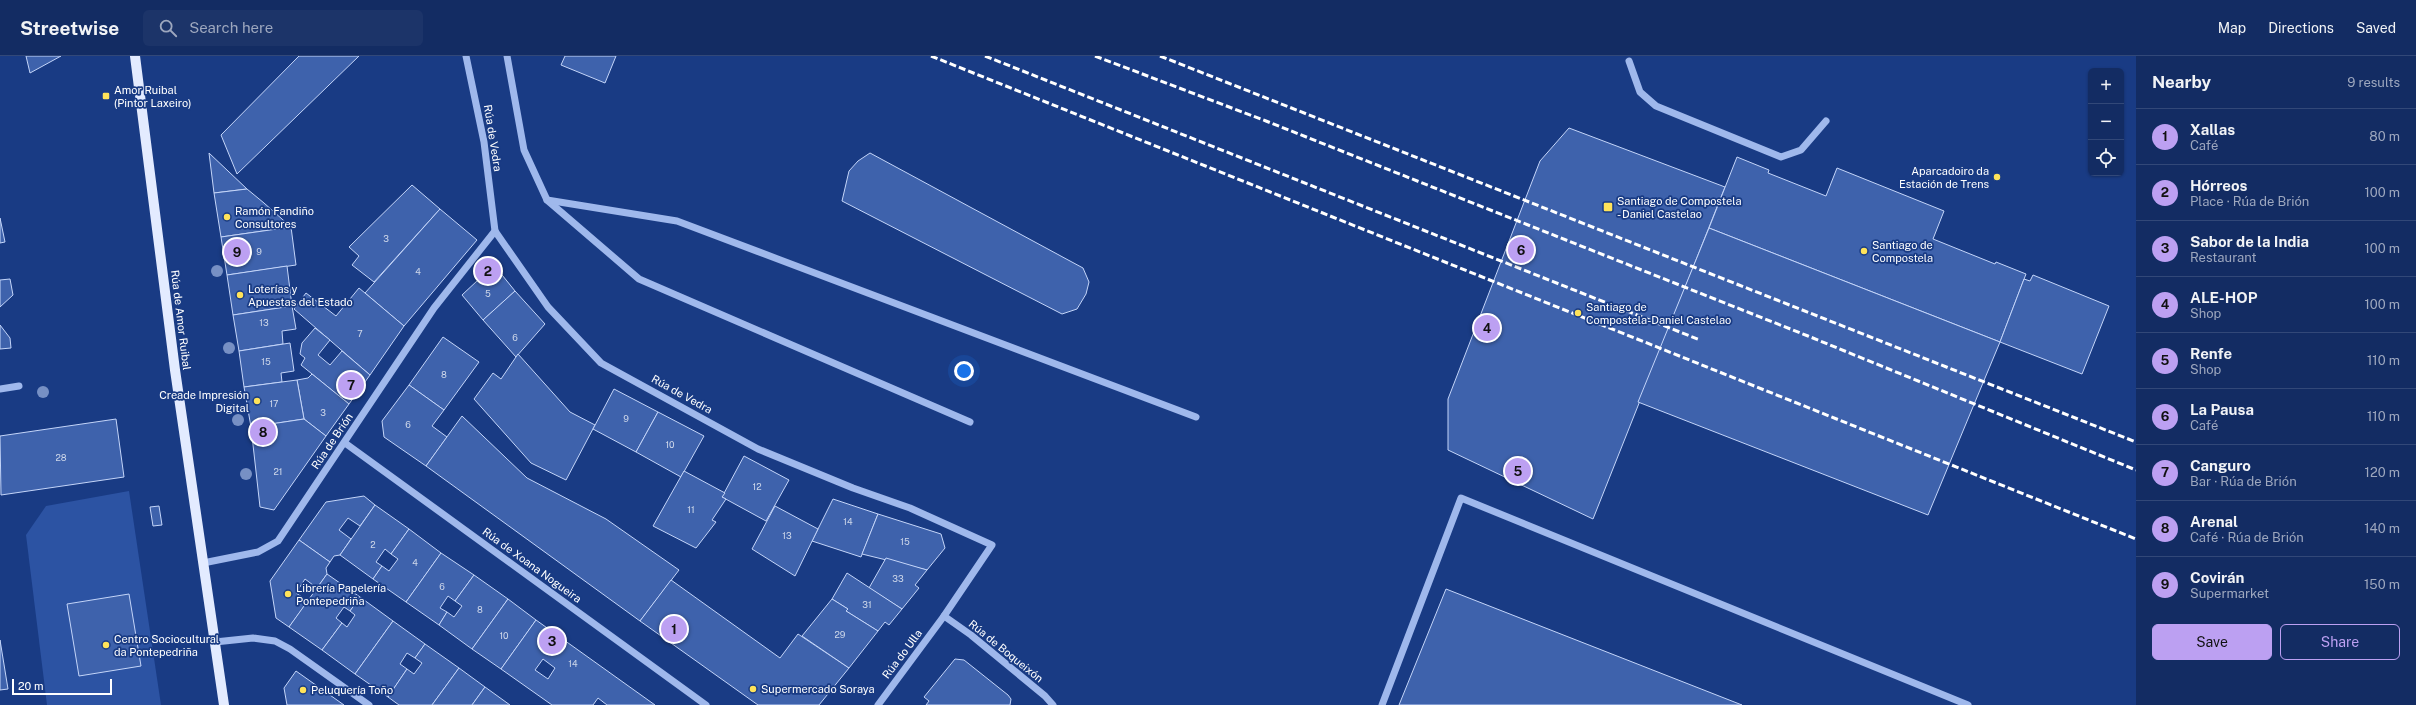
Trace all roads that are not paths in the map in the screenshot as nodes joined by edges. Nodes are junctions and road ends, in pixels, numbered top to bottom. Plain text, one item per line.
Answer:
1 (135, 56) edge
2 (466, 56) edge
3 (507, 56) edge
4 (1629, 61) dead end
5 (1826, 121) dead end
6 (547, 200) junction
7 (495, 231) junction
8 (19, 386) dead end
9 (0, 389) edge
10 (1196, 417) dead end
11 (970, 422) dead end
12 (345, 443) junction
13 (203, 563) junction
14 (944, 616) junction
15 (214, 642) junction
16 (224, 705) edge
17 (369, 705) edge
18 (706, 705) edge
19 (878, 705) edge
20 (1052, 705) edge
21 (1382, 705) edge
22 (1968, 705) edge

1 - 13 main road, Rúa de Amor Ruibal
2 - 7 street, Rúa de Vedra
3 - 6 street
4 - 5 street
6 - 10 street
6 - 11 street
7 - 12 street, Rúa de Brión
7 - 14 street, Rúa de Vedra
8 - 9 street
12 - 13 street, Rúa de Brión
12 - 18 street, Rúa de Xoana Nogueira
13 - 15 main road, Rúa de Amor Ruibal
14 - 19 street, Rúa do Ulla
14 - 20 street, Rúa de Boqueixón
15 - 16 main road, Rúa de Amor Ruibal
15 - 17 street
21 - 22 street

